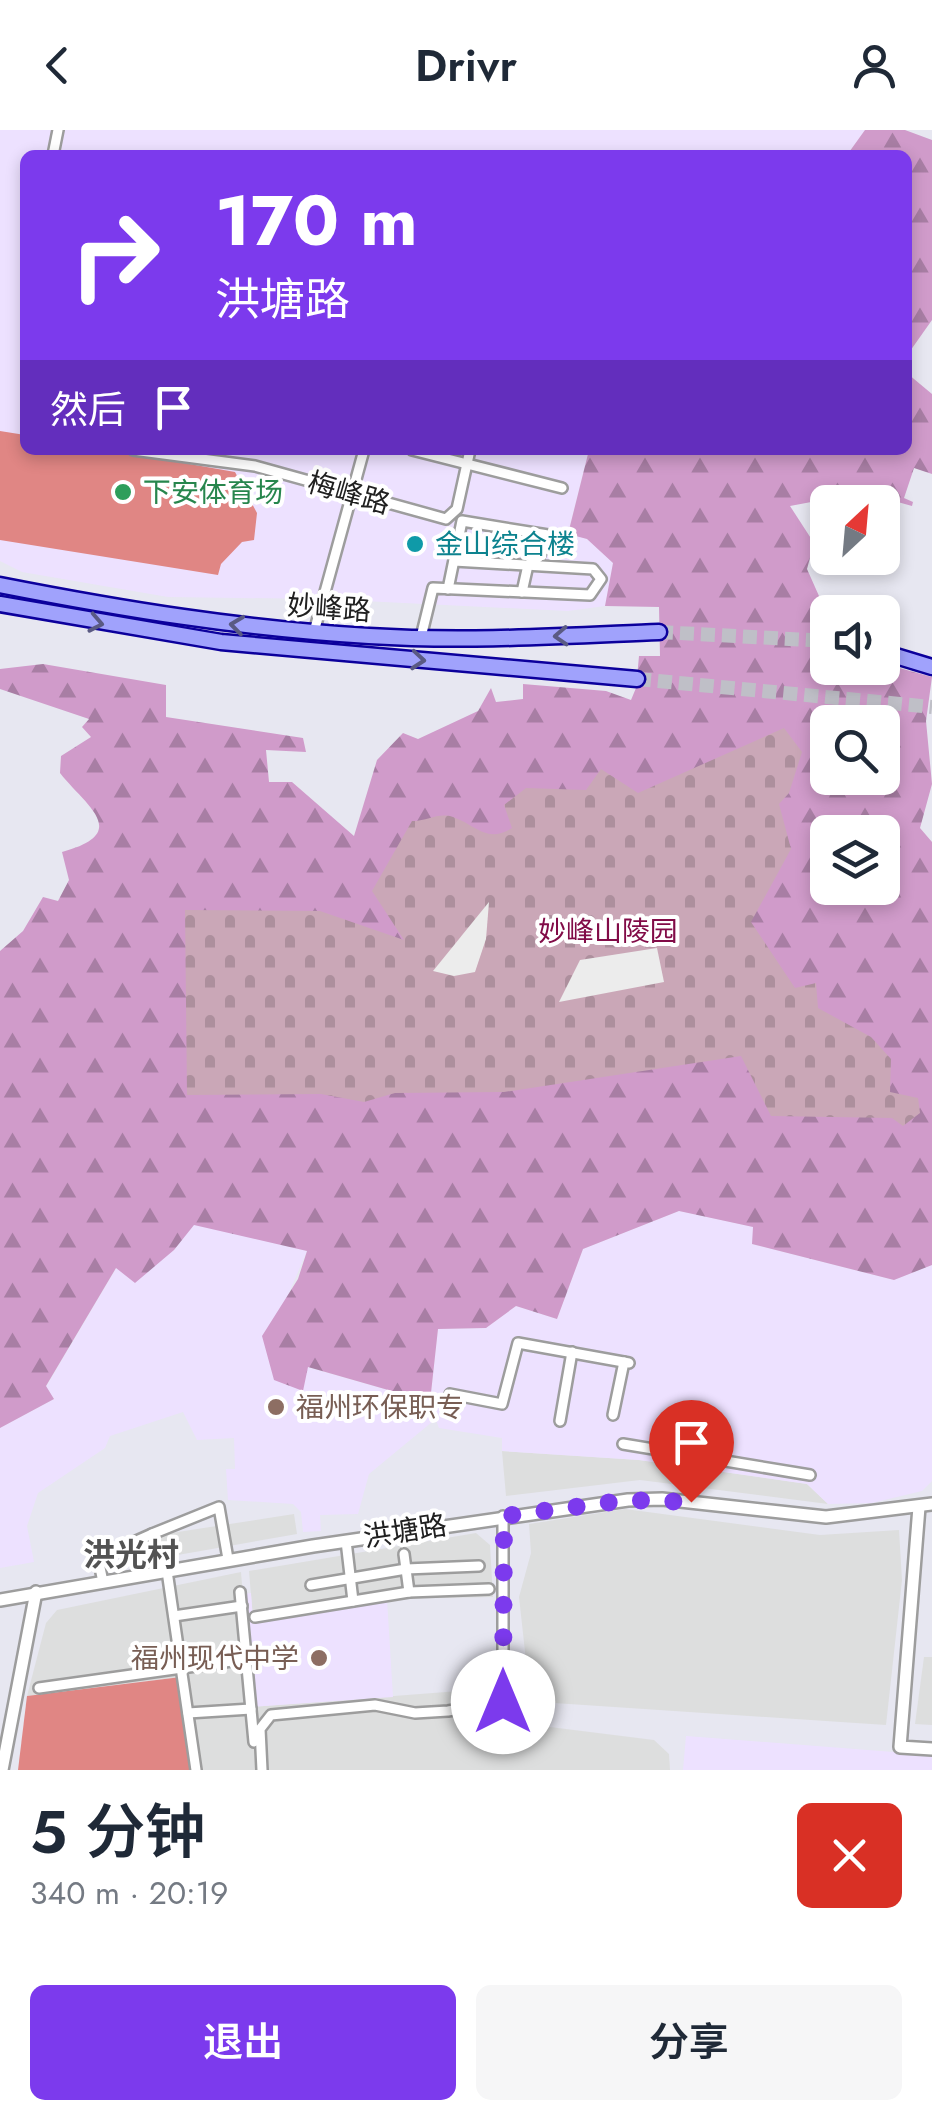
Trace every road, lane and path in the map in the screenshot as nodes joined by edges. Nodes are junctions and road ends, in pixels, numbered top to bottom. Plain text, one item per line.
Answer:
1 (168, 455) edge
2 (221, 455) edge
3 (362, 455) edge
4 (432, 455) edge
5 (469, 455) edge
6 (216, 462) junction
7 (467, 464) junction
8 (562, 488) dead end
9 (350, 494) junction
10 (454, 560) junction
11 (528, 565) junction
12 (0, 575) edge
13 (0, 584) edge
14 (448, 589) junction
15 (522, 592) junction
16 (47, 594) junction
17 (0, 604) edge
18 (314, 632) junction
19 (658, 632) tunnel mouth
20 (421, 638) junction
21 (900, 657) edge
22 (932, 667) edge
23 (638, 678) tunnel mouth
24 (572, 1352) junction
25 (450, 1394) dead end
26 (613, 1415) dead end
27 (560, 1421) dead end
28 (622, 1444) dead end
29 (810, 1475) dead end
30 (926, 1506) edge
31 (504, 1516) junction
32 (152, 1534) junction
33 (346, 1541) junction
34 (404, 1554) dead end
35 (228, 1560) junction
36 (479, 1566) dead end
37 (406, 1569) junction
38 (163, 1571) junction
39 (350, 1578) junction
40 (103, 1582) junction
41 (311, 1585) dead end
42 (488, 1589) dead end
43 (36, 1592) junction
44 (240, 1592) dead end
45 (410, 1592) junction
46 (0, 1600) edge
47 (353, 1601) junction
48 (242, 1606) junction
49 (174, 1616) junction
50 (255, 1617) dead end
51 (246, 1659) junction
52 (182, 1668) junction
53 (39, 1688) dead end
54 (251, 1709) junction
55 (188, 1713) junction
56 (932, 1749) edge
57 (2, 1770) edge
58 (196, 1770) edge
59 (259, 1770) edge

1 - 6 street, 梅峰路
2 - 6 street
3 - 9 street
4 - 7 street
5 - 7 street
6 - 9 street, 梅峰路
7 - 8 street
7 - 9 street, 梅峰路
9 - 18 street
10 - 11 street
10 - 11 street
10 - 14 street
11 - 15 street
11 - 15 street
12 - 16 main road
13 - 16 main road, 妙峰路
14 - 15 street
14 - 20 street
18 -> 16 main road, 妙峰路
17 -> 23 main road, 妙峰路
18 - 20 main road, 妙峰路
19 -> 20 main road, 妙峰路
21 - 22 main road
24 - 25 street
24 - 26 street
24 - 27 street
28 - 29 street
30 - 31 street, 洪塘路
30 - 56 street
31 - 33 street, 洪塘路
31 - 59 street
32 - 35 street
32 - 38 street
32 - 40 street
33 - 35 street, 洪塘路
33 - 39 street
34 - 37 street
35 - 38 street, 洪塘路
36 - 37 street
37 - 39 street
37 - 45 street
38 - 40 street, 洪塘路
38 - 49 street
39 - 41 street
39 - 47 street
40 - 43 street, 洪塘路
42 - 45 street
43 - 46 street, 洪塘路
43 - 57 street
44 - 48 street
45 - 47 street
47 - 50 street
48 - 49 street
48 - 51 street
49 - 52 street
51 - 52 street
51 - 54 street
52 - 53 street
52 - 55 street
54 - 55 street
54 - 59 street
55 - 58 street

